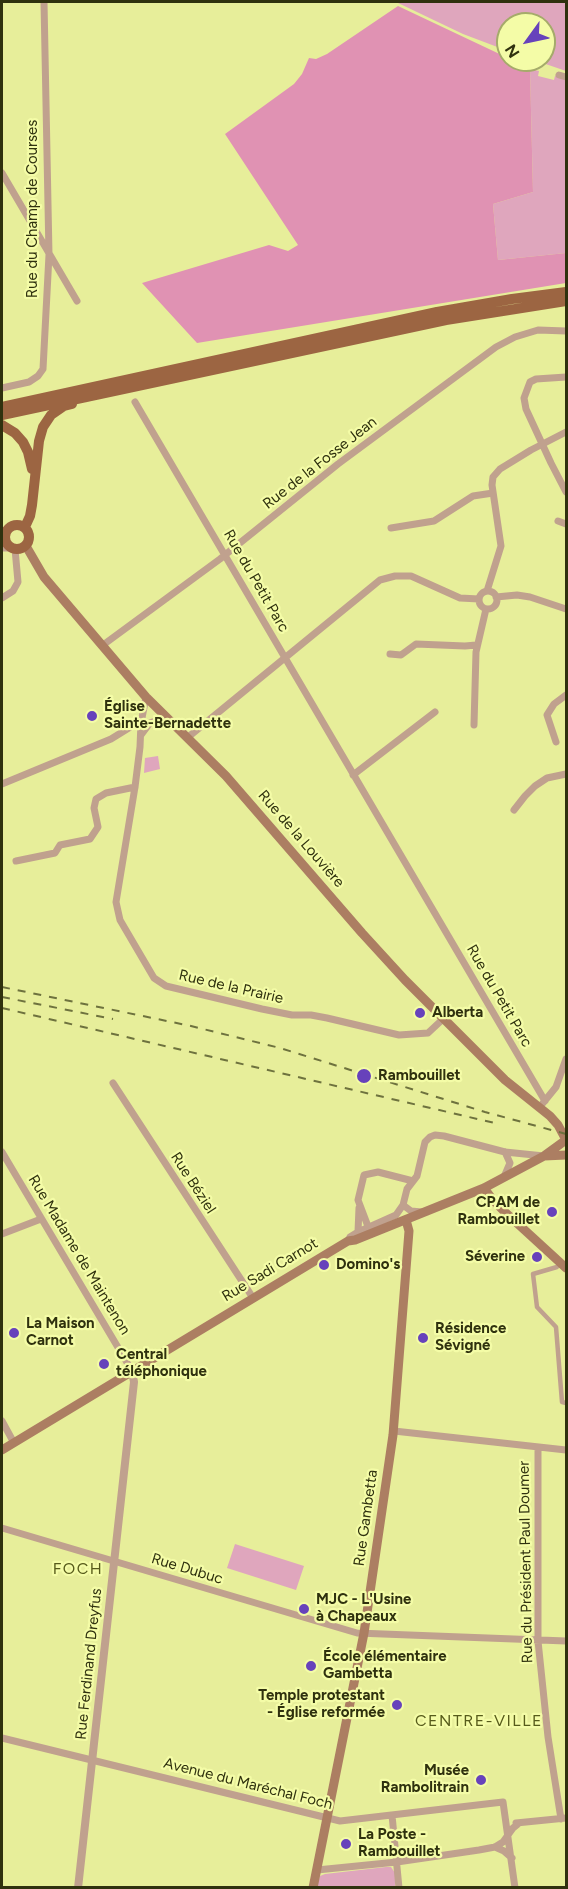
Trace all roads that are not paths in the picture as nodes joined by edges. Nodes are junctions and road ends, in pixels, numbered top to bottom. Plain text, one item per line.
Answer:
1 (44, 2) edge
2 (2, 173) edge
3 (49, 255) junction
4 (567, 292) edge
5 (76, 301) dead end
6 (567, 303) edge
7 (567, 331) edge
8 (567, 377) edge
9 (2, 388) edge
10 (98, 395) junction
11 (135, 402) dead end
12 (2, 406) edge
13 (2, 415) edge
14 (2, 425) edge
15 (567, 432) edge
16 (542, 444) junction
17 (34, 487) junction
18 (567, 492) edge
19 (493, 493) junction
20 (558, 521) dead end
21 (567, 524) edge
22 (25, 527) junction
23 (391, 528) dead end
24 (4, 530) edge
25 (14, 548) edge
26 (225, 555) junction
27 (487, 591) junction
28 (496, 597) junction
29 (2, 598) edge
30 (479, 599) junction
31 (486, 609) junction
32 (567, 609) edge
33 (103, 645) junction
34 (476, 645) junction
35 (390, 654) dead end
36 (284, 658) junction
37 (567, 695) edge
38 (146, 697) junction
39 (435, 712) dead end
40 (166, 717) junction
41 (141, 723) junction
42 (474, 725) dead end
43 (141, 735) junction
44 (187, 738) junction
45 (556, 742) dead end
46 (567, 774) edge
47 (353, 775) junction
48 (2, 784) edge
49 (135, 787) junction
50 (514, 810) dead end
51 (16, 861) dead end
52 (443, 1019) junction
53 (567, 1059) edge
54 (113, 1083) dead end
55 (540, 1093) junction
56 (550, 1094) junction
57 (538, 1103) junction
58 (566, 1135) edge
59 (2, 1152) edge
60 (505, 1152) junction
61 (567, 1155) edge
62 (544, 1156) junction
63 (504, 1178) junction
64 (413, 1181) junction
65 (484, 1188) junction
66 (403, 1205) junction
67 (360, 1210) junction
68 (423, 1212) junction
69 (41, 1219) junction
70 (400, 1219) junction
71 (380, 1221) junction
72 (369, 1230) junction
73 (358, 1232) junction
74 (2, 1234) edge
75 (348, 1241) junction
76 (564, 1265) edge
77 (253, 1298) junction
78 (132, 1371) junction
79 (567, 1403) edge
80 (2, 1422) edge
81 (394, 1431) junction
82 (14, 1443) junction
83 (538, 1447) junction
84 (2, 1450) edge
85 (567, 1450) edge
86 (2, 1528) edge
87 (114, 1562) junction
88 (364, 1633) junction
89 (538, 1641) junction
90 (567, 1641) edge
91 (2, 1738) edge
92 (92, 1760) junction
93 (392, 1815) junction
94 (327, 1818) junction
95 (564, 1818) edge
96 (506, 1821) junction
97 (518, 1824) junction
98 (508, 1835) junction
99 (495, 1846) junction
100 (512, 1858) junction
101 (397, 1862) junction
102 (317, 1870) junction
103 (78, 1887) edge
104 (313, 1887) edge
105 (399, 1887) edge
106 (515, 1887) edge

1 - 3 street, Rue du Champ de Courses
2 - 3 street
3 - 5 street
3 - 9 street, Rue du Champ de Courses
4 - 12 main road
6 - 10 main road
7 - 26 street, Rue de la Fosse Jean
8 - 16 street
10 - 13 main road
10 - 17 main road
11 - 26 street, Rue du Petit Parc
14 - 17 main road
15 - 16 street
16 - 18 street
16 - 19 street
17 - 22 main road
19 - 23 street
19 - 27 street
20 - 21 street
22 - 24 main road
22 - 25 main road
24 - 25 main road
25 - 29 street
25 - 33 main road, Rue de la Louvière
26 - 33 street, Rue de la Fosse Jean
26 - 36 street, Rue du Petit Parc
27 - 28 street
27 - 30 street
28 - 31 street
28 - 32 street
30 - 31 street
30 - 36 street
31 - 34 street
33 - 38 main road, Rue de la Louvière
34 - 35 street
34 - 42 street
36 - 44 street
36 - 47 street, Rue du Petit Parc
37 - 45 street
38 - 40 main road, Rue de la Louvière
38 - 41 street, Rue de la Prairie
39 - 47 street
40 - 43 street
40 - 44 main road, Rue de la Louvière
41 - 43 street, Rue de la Prairie
41 - 48 street
43 - 49 street, Rue de la Prairie
44 - 52 main road, Rue de la Louvière
46 - 50 street
47 - 55 street, Rue du Petit Parc
49 - 51 street
49 - 52 street, Rue de la Prairie
52 - 57 main road, Rue de la Louvière
53 - 56 street
54 - 77 street, Rue Béziel
55 - 56 street
55 - 57 street
55 - 57 street, Rue du Petit Parc
56 - 57 street
57 - 58 main road, Rue de la Louvière
58 - 62 main road, Rue Sadi Carnot
59 - 69 street, Rue Madame de Maintenon
60 - 62 street
60 - 63 street
60 - 64 street
61 - 62 main road
62 - 63 main road, Rue Sadi Carnot
63 - 65 main road, Rue Sadi Carnot
64 - 66 street
64 - 67 street
65 - 68 main road, Rue Sadi Carnot
65 - 76 main road
66 - 68 street
66 - 70 street
67 - 71 street
67 - 72 street
67 - 73 street
68 - 70 main road, Rue Sadi Carnot
69 - 74 street
69 - 78 street, Rue Madame de Maintenon
70 - 71 street
70 - 72 main road, Rue Sadi Carnot
70 - 81 main road, Rue Gambetta
71 - 72 street
72 - 73 street
72 - 75 main road, Rue Sadi Carnot
73 - 75 street
75 - 77 main road, Rue Sadi Carnot
76 - 79 street
77 - 78 main road, Rue Sadi Carnot
78 - 82 main road, Rue Sadi Carnot
78 - 87 street, Rue Ferdinand Dreyfus
80 - 82 street
81 - 83 street
81 - 88 main road, Rue Gambetta
82 - 84 main road, Rue Sadi Carnot
83 - 85 street
83 - 89 street, Rue du Président Paul Doumer
86 - 87 street, Rue Dubuc
87 - 88 street, Rue Dubuc
87 - 92 street, Rue Ferdinand Dreyfus
88 - 89 street, Rue Dubuc
88 - 94 main road, Rue Gambetta
89 - 90 street, Rue Dubuc
89 - 95 street, Rue du Président Paul Doumer
91 - 92 street, Avenue du Maréchal Foch
92 - 94 street, Avenue du Maréchal Foch
92 - 103 street, Rue Ferdinand Dreyfus
93 - 94 street, Avenue du Maréchal Foch
93 - 96 street, Avenue du Maréchal Foch
93 - 101 street
94 - 102 main road, Rue Gambetta
95 - 97 street
96 - 97 street
96 - 98 street
97 - 98 street
98 - 99 street
98 - 100 street
99 - 100 street
99 - 101 street
100 - 106 street
101 - 102 street
101 - 105 street
102 - 104 main road, Rue Gambetta

